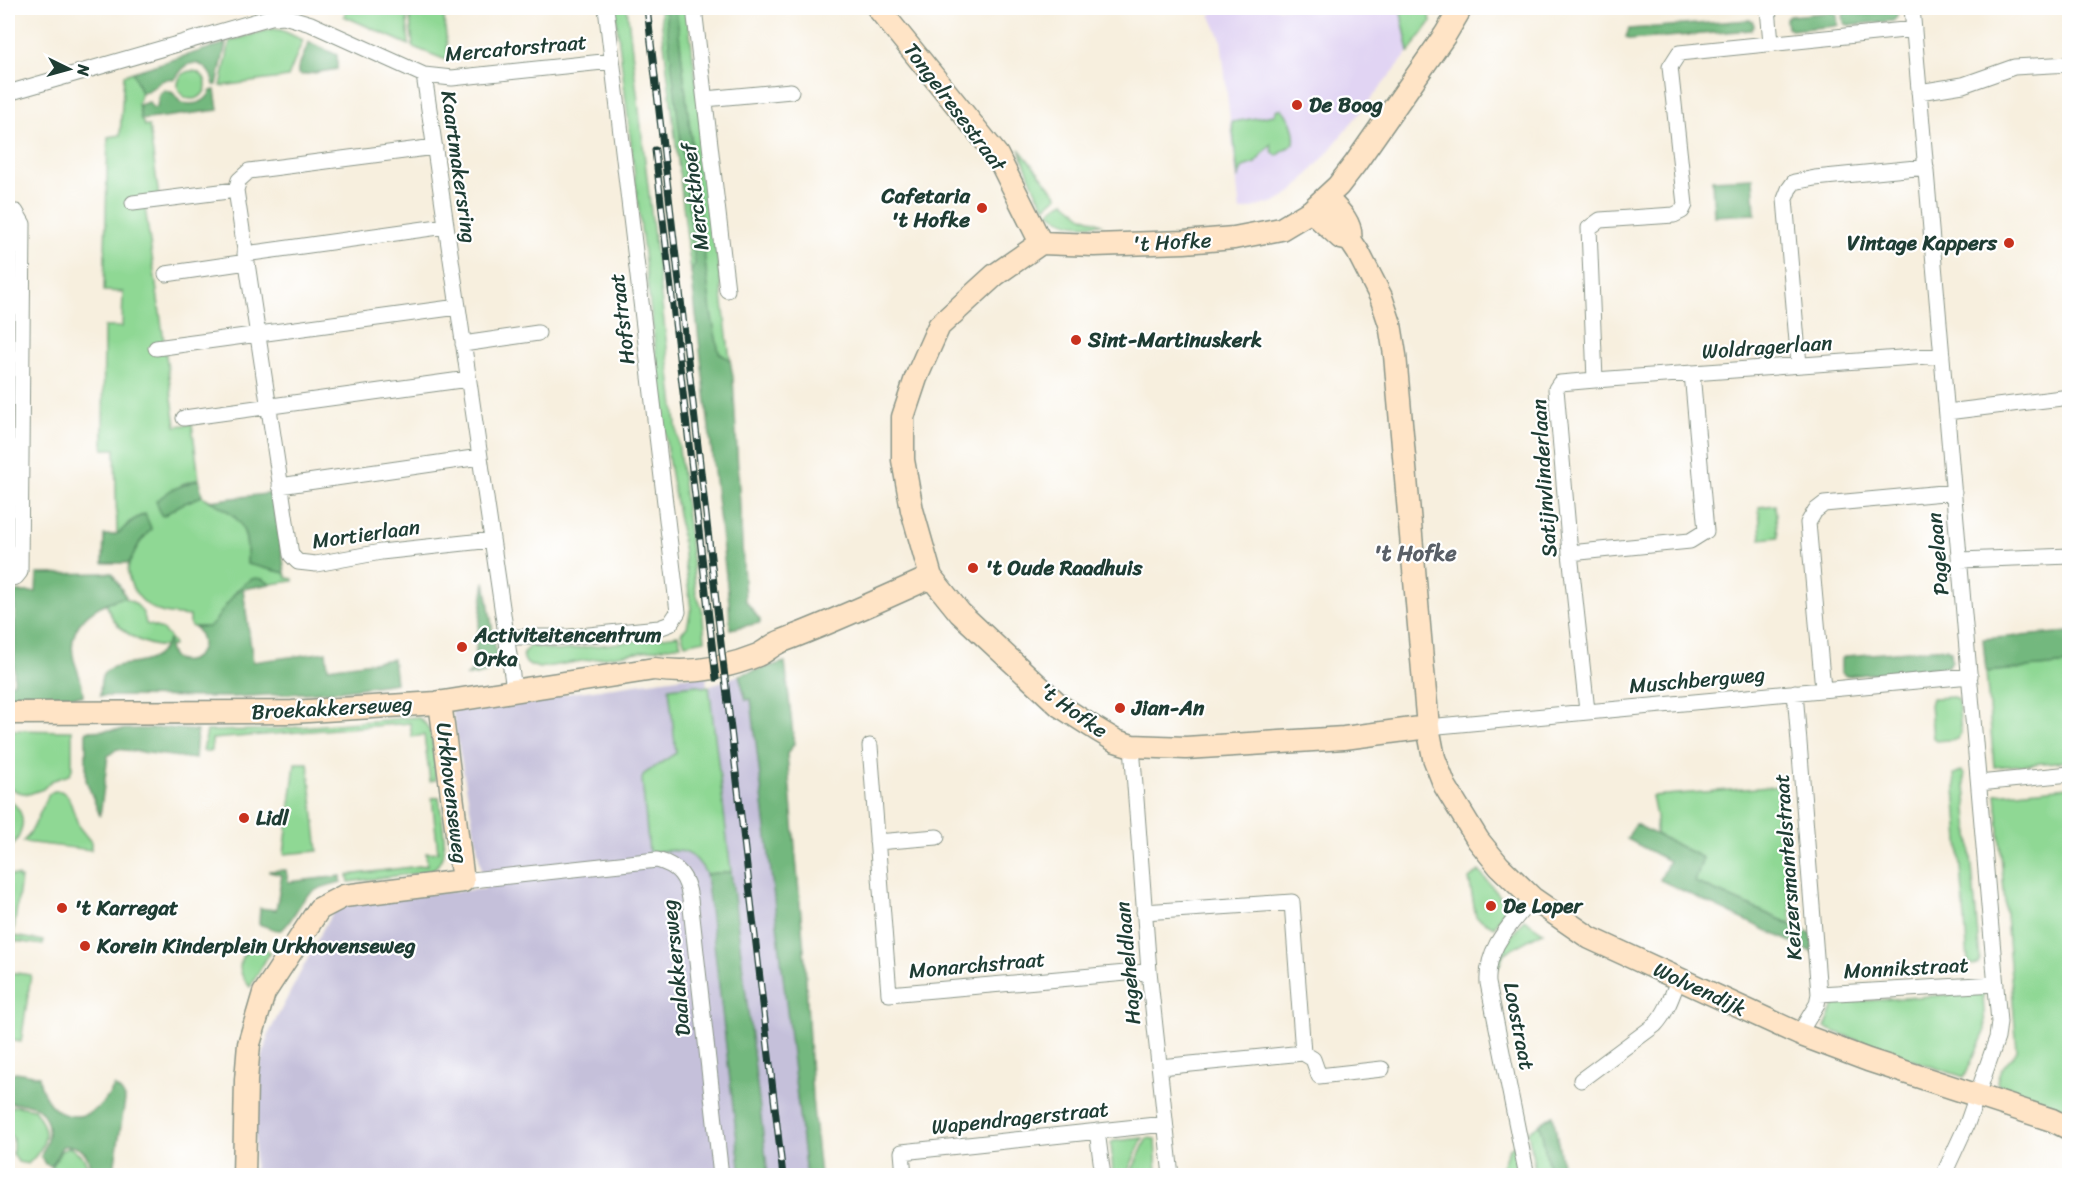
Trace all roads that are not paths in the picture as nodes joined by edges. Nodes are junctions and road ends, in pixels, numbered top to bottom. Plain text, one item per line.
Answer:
1 (606, 8) edge
2 (694, 8) edge
3 (878, 8) edge
4 (1461, 8) edge
5 (1768, 8) edge
6 (1912, 8) edge
7 (283, 12) edge
8 (1914, 29) junction
9 (1771, 43) junction
10 (612, 61) junction
11 (2070, 64) edge
12 (424, 75) junction
13 (791, 91) dead end
14 (1920, 92) junction
15 (8, 93) edge
16 (705, 99) junction
17 (435, 147) junction
18 (1926, 167) junction
19 (236, 190) junction
20 (133, 203) dead end
21 (1319, 205) junction
22 (8, 212) edge
23 (446, 226) junction
24 (1041, 243) junction
25 (246, 258) junction
26 (166, 274) dead end
27 (728, 290) dead end
28 (458, 307) junction
29 (538, 333) dead end
30 (258, 334) junction
31 (463, 344) junction
32 (156, 348) dead end
33 (1942, 355) junction
34 (1799, 365) junction
35 (1692, 373) junction
36 (468, 379) junction
37 (1595, 380) junction
38 (2070, 397) edge
39 (269, 407) junction
40 (1947, 412) junction
41 (184, 418) dead end
42 (480, 458) junction
43 (280, 486) junction
44 (1954, 492) junction
45 (492, 540) junction
46 (1570, 553) junction
47 (2070, 555) edge
48 (1960, 560) junction
49 (931, 577) junction
50 (8, 579) edge
51 (507, 637) junction
52 (1970, 676) junction
53 (514, 689) junction
54 (1824, 689) junction
55 (1795, 692) junction
56 (440, 702) junction
57 (1587, 711) junction
58 (8, 713) edge
59 (1428, 727) junction
60 (870, 746) dead end
61 (1132, 746) junction
62 (2070, 774) edge
63 (1979, 783) junction
64 (937, 837) dead end
65 (877, 842) junction
66 (463, 881) junction
67 (1532, 898) junction
68 (1144, 912) junction
69 (1149, 971) junction
70 (1678, 980) junction
71 (1996, 984) junction
72 (1819, 994) junction
73 (1799, 1034) junction
74 (1303, 1053) junction
75 (1160, 1067) junction
76 (1382, 1069) dead end
77 (1581, 1080) dead end
78 (1977, 1094) junction
79 (1165, 1124) junction
80 (2070, 1129) edge
81 (1097, 1131) junction
82 (244, 1176) edge
83 (721, 1176) edge
84 (904, 1176) edge
85 (1103, 1176) edge
86 (1171, 1176) edge
87 (1527, 1176) edge
88 (1943, 1176) edge

1 - 10 street, Hofstraat
2 - 16 street, Merckthoef
3 - 24 street, Tongelresestraat
4 - 21 street, 't Hofke
5 - 9 street
6 - 8 street, Pagelaan
7 - 12 street, Kaartmakersring
7 - 15 street, Kaartmakersring
8 - 9 street
8 - 14 street, Pagelaan
9 - 37 street
10 - 12 street, Mercatorstraat
10 - 51 street, Hofstraat
11 - 14 street
12 - 17 street, Kaartmakersring
13 - 16 street
14 - 18 street, Pagelaan
16 - 27 street, Merckthoef
17 - 19 street
17 - 23 street, Kaartmakersring
18 - 33 street, Pagelaan
18 - 34 street
19 - 20 street
19 - 25 street, Mortierlaan
21 - 24 street, 't Hofke
21 - 59 street
22 - 50 street
23 - 25 street
23 - 28 street, Kaartmakersring
24 - 49 street, 't Hofke
25 - 26 street
25 - 30 street, Mortierlaan
28 - 30 street
28 - 31 street, Kaartmakersring
29 - 31 street
30 - 32 street
30 - 39 street, Mortierlaan
31 - 36 street, Kaartmakersring
33 - 34 street, Woldragerlaan
33 - 40 street, Pagelaan
34 - 35 street, Woldragerlaan
35 - 37 street, Woldragerlaan
35 - 46 street
36 - 39 street
36 - 42 street, Kaartmakersring
37 - 46 street, Satijnvlinderlaan
38 - 40 street
39 - 41 street
39 - 43 street, Mortierlaan
40 - 44 street, Pagelaan
42 - 43 street
42 - 45 street, Kaartmakersring
43 - 45 street, Mortierlaan
44 - 48 street, Pagelaan
44 - 54 street
45 - 51 street, Kaartmakersring
46 - 57 street, Satijnvlinderlaan
47 - 48 street
48 - 52 street, Pagelaan
49 - 53 street, Broekakkerseweg
49 - 61 street, 't Hofke
51 - 53 street, Kaartmakersring
52 - 54 street, Muschbergweg
52 - 63 street, Pagelaan
53 - 56 street, Broekakkerseweg
54 - 55 street, Muschbergweg
55 - 57 street, Muschbergweg
55 - 72 street, Keizersmantelstraat
56 - 58 street, Broekakkerseweg
56 - 66 street, Urkhovenseweg
57 - 59 street, Muschbergweg
59 - 61 street, 't Hofke
59 - 67 street, Wolvendijk
60 - 65 street, Monarchstraat
61 - 68 street, Hageheldlaan
62 - 63 street
63 - 71 street, Pagelaan
64 - 65 street
65 - 69 street, Monarchstraat
66 - 82 street, Urkhovenseweg
66 - 83 street, Daalakkersweg
67 - 70 street, Wolvendijk
67 - 87 street, Loostraat
68 - 69 street, Hageheldlaan
68 - 74 street
69 - 75 street, Hageheldlaan
70 - 73 street, Wolvendijk
70 - 77 street
71 - 72 street, Monnikstraat
71 - 78 street, Pagelaan
72 - 73 street, Keizersmantelstraat
73 - 78 street, Wolvendijk
74 - 75 street
74 - 76 street
75 - 79 street, Hageheldlaan
78 - 80 street, Wolvendijk
78 - 88 street, Pagelaan
79 - 81 street, Wapendragerstraat
79 - 86 street, Hageheldlaan
81 - 84 street, Wapendragerstraat
81 - 85 street

